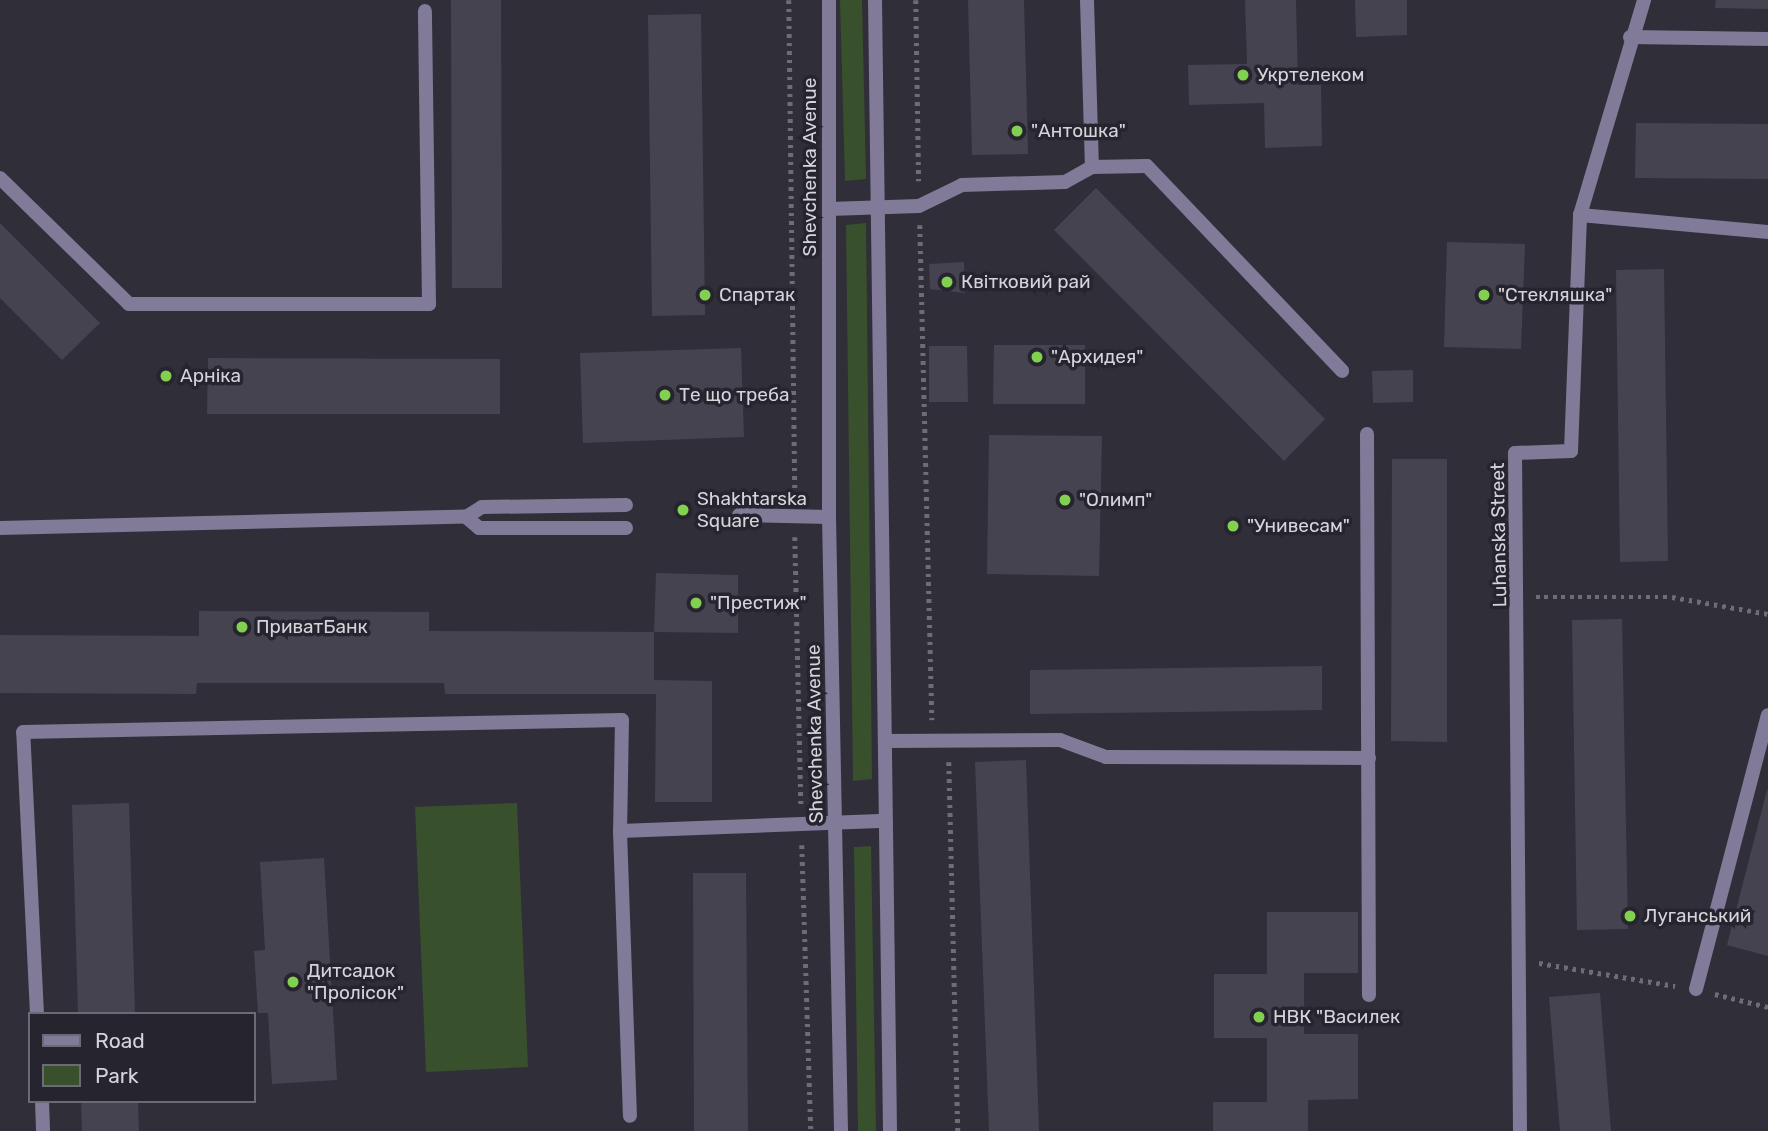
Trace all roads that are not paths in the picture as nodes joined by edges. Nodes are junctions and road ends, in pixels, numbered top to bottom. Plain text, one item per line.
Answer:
1 (829, 0) edge
2 (876, 0) edge
3 (1087, 0) edge
4 (1644, 0) edge
5 (425, 11) dead end
6 (1630, 37) junction
7 (1768, 39) edge
8 (1093, 167) junction
9 (0, 178) edge
10 (877, 208) junction
11 (829, 209) junction
12 (1580, 215) junction
13 (1768, 232) edge
14 (1342, 370) dead end
15 (1367, 434) dead end
16 (626, 505) dead end
17 (739, 515) dead end
18 (466, 517) junction
19 (829, 517) junction
20 (0, 528) edge
21 (626, 528) dead end
22 (1768, 716) edge
23 (885, 741) junction
24 (1369, 758) junction
25 (886, 821) junction
26 (836, 823) junction
27 (620, 831) junction
28 (1696, 989) road end
29 (1369, 995) dead end
30 (37, 1012) edge
31 (41, 1103) edge
32 (630, 1116) dead end
33 (43, 1131) edge
34 (841, 1131) edge
35 (890, 1131) edge
36 (1520, 1131) edge

1 - 11 street, Shevchenka Avenue
2 - 10 street
3 - 8 street
4 - 6 street, Luhanska Street
5 - 9 street
6 - 7 street
6 - 12 street, Luhanska Street
8 - 10 street
8 - 14 street
10 - 11 street
10 - 23 street
11 - 19 street, Shevchenka Avenue
12 - 13 street
12 - 36 street, Luhanska Street
15 - 24 street
16 - 18 street
17 - 19 street
18 - 20 street
18 - 21 street
19 - 26 street, Shevchenka Avenue
22 - 28 street
23 - 24 street
23 - 25 street
24 - 29 street
25 - 26 street
25 - 35 street
26 - 27 street
26 - 34 street, Shevchenka Avenue
27 - 30 street
27 - 32 street
31 - 33 street

